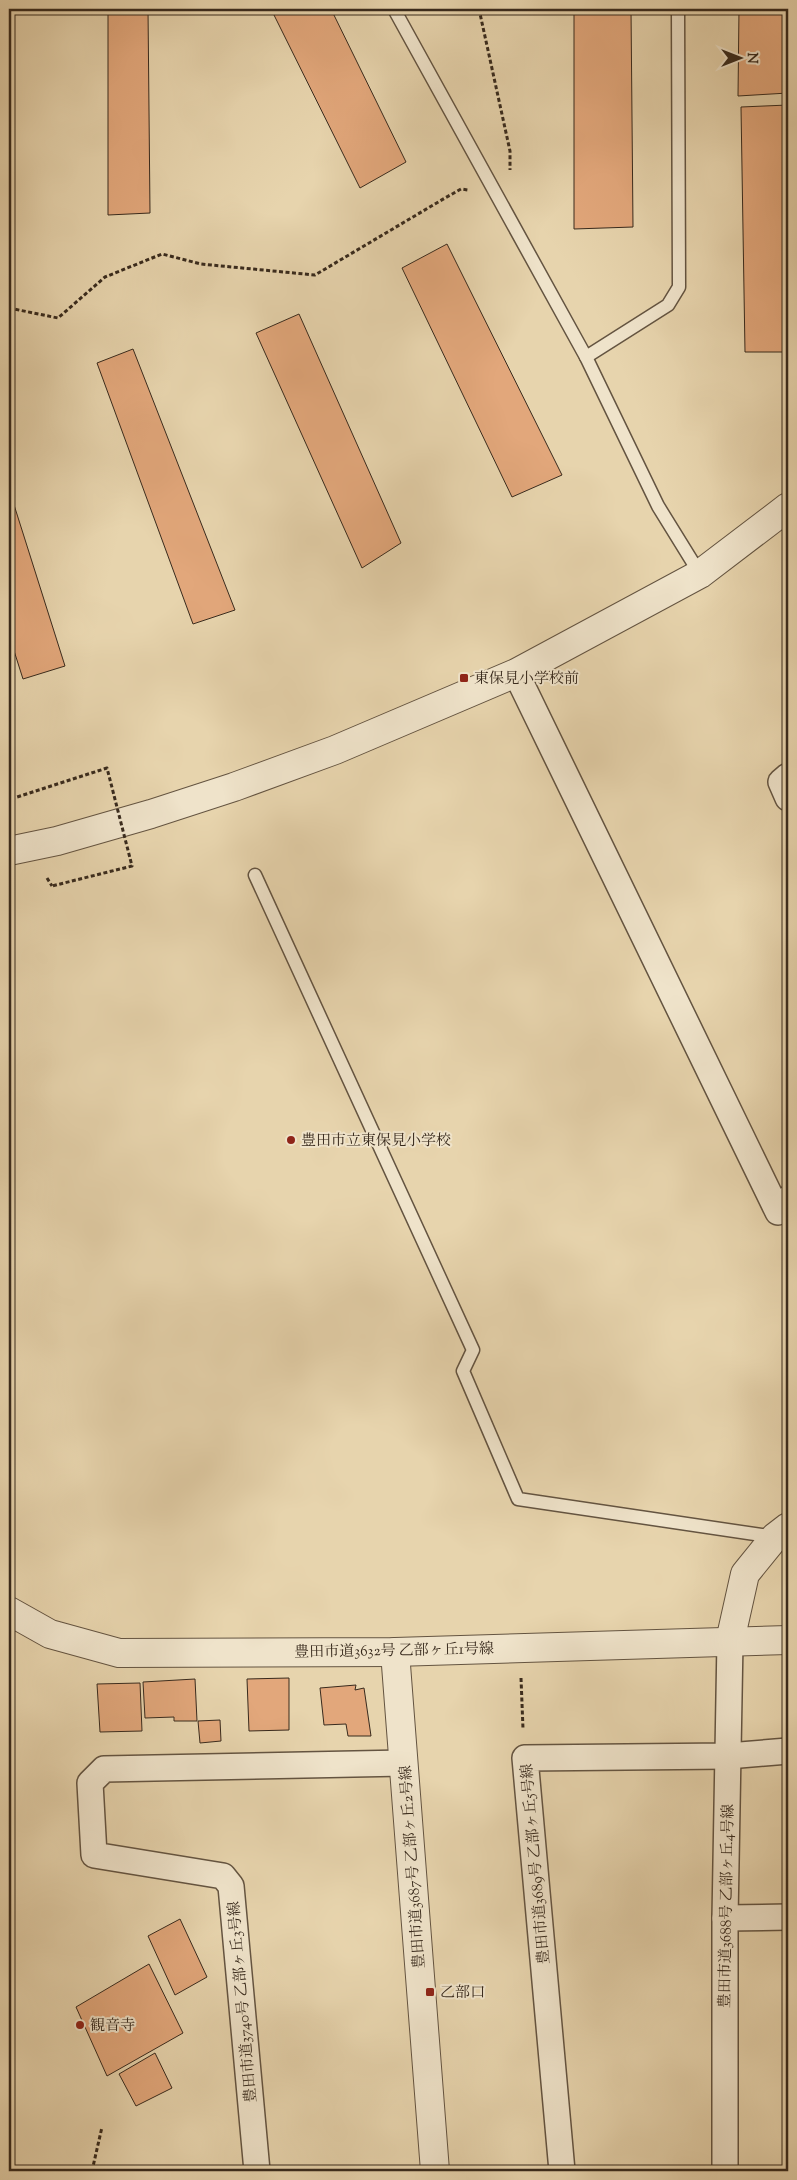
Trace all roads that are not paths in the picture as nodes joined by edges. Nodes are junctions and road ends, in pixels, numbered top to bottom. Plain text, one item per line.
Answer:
1 (394, 9) edge
2 (678, 9) edge
3 (586, 357) junction
4 (786, 513) edge
5 (700, 574) junction
6 (516, 674) junction
7 (788, 776) edge
8 (788, 798) edge
9 (9, 852) edge
10 (255, 875) dead end
11 (788, 1199) edge
12 (782, 1532) edge
13 (9, 1611) edge
14 (788, 1640) edge
15 (730, 1641) junction
16 (395, 1652) junction
17 (788, 1751) edge
18 (728, 1756) junction
19 (404, 1763) junction
20 (788, 1916) edge
21 (725, 1918) junction
22 (257, 2171) edge
23 (435, 2171) edge
24 (562, 2171) edge
25 (725, 2171) edge

1 - 3 lane
2 - 3 lane
3 - 5 lane
4 - 5 street
5 - 6 street
6 - 9 street
6 - 11 street
7 - 8 street
10 - 12 lane
12 - 15 street
13 - 16 street, 豊田市道3632号 乙部ヶ丘1号線
14 - 15 street, 豊田市道3632号 乙部ヶ丘1号線
15 - 16 street, 豊田市道3632号 乙部ヶ丘1号線
15 - 18 street, 豊田市道3688号 乙部ヶ丘4号線
16 - 19 street, 豊田市道3687号 乙部ヶ丘2号線
17 - 18 street, 豊田市道3689号 乙部ヶ丘5号線
18 - 21 street, 豊田市道3688号 乙部ヶ丘4号線
18 - 24 street, 豊田市道3689号 乙部ヶ丘5号線
19 - 22 street, 豊田市道3740号 乙部ヶ丘3号線
19 - 23 street, 豊田市道3687号 乙部ヶ丘2号線
20 - 21 street
21 - 25 street, 豊田市道3688号 乙部ヶ丘4号線

